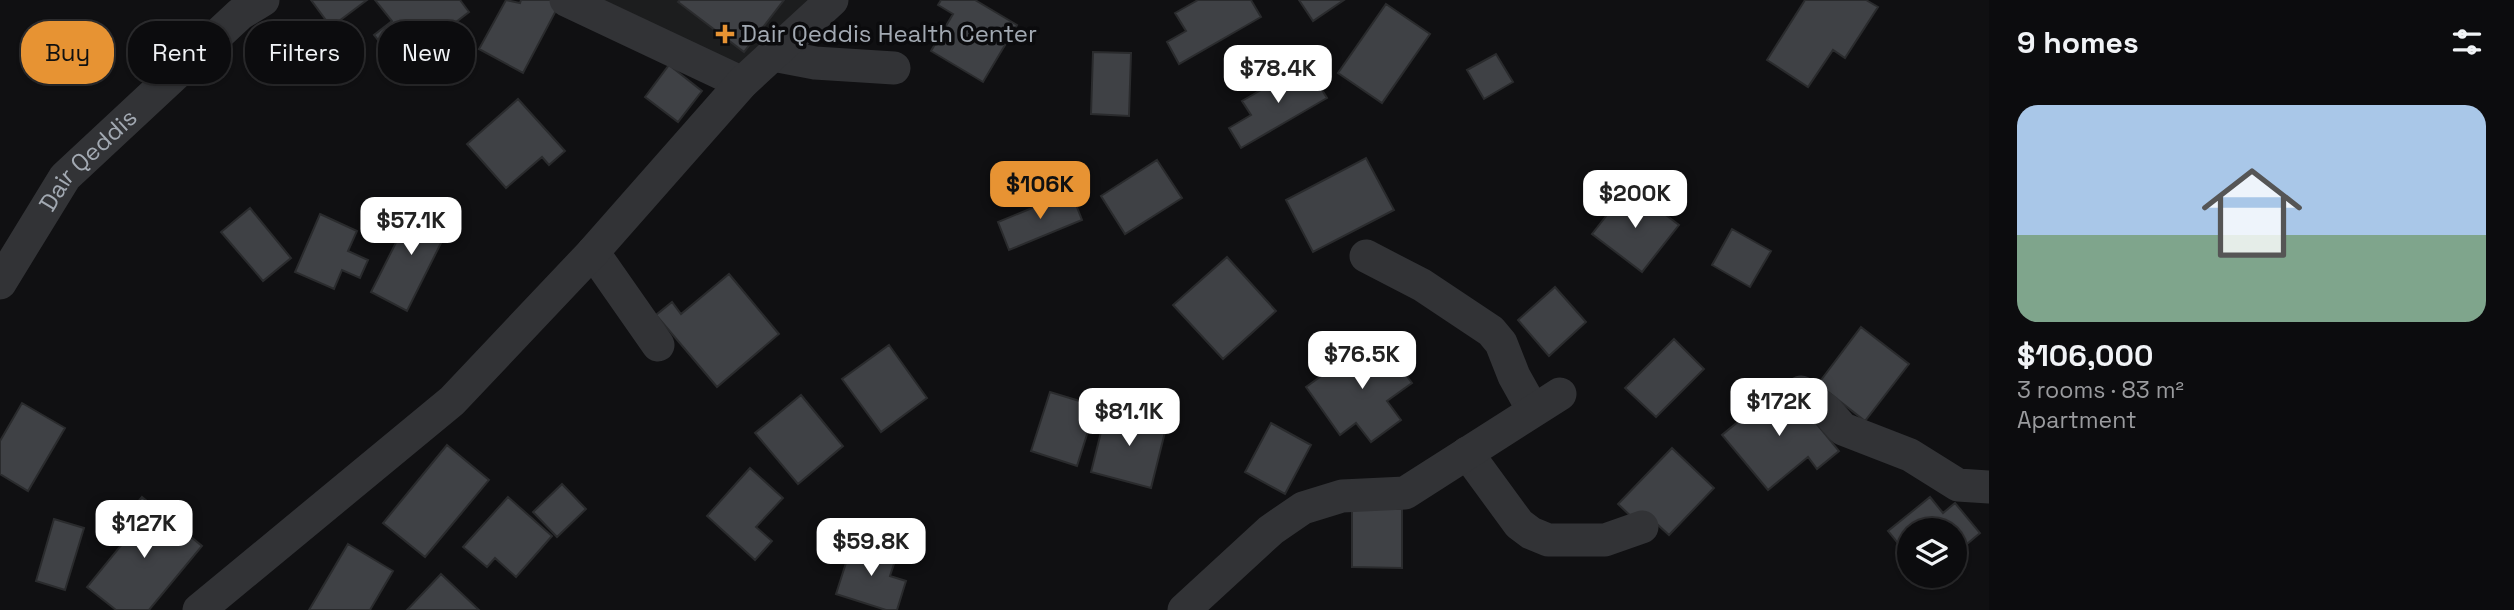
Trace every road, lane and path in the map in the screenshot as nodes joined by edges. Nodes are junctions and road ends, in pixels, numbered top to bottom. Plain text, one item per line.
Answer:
1 (263, 0) edge
2 (566, 0) edge
3 (832, 0) edge
4 (772, 55) junction
5 (894, 68) dead end
6 (742, 83) junction
7 (593, 252) junction
8 (1366, 256) dead end
9 (0, 283) edge
10 (658, 345) dead end
11 (1801, 392) dead end
12 (1467, 453) junction
13 (1989, 487) edge
14 (1642, 527) dead end
15 (199, 610) edge
16 (1184, 610) edge

1 - 9 street, Dair Qeddis
2 - 6 street
3 - 4 street
4 - 5 street
4 - 6 street
6 - 7 street
7 - 10 street
7 - 15 street
8 - 12 street
11 - 13 street
12 - 14 street
12 - 16 street

